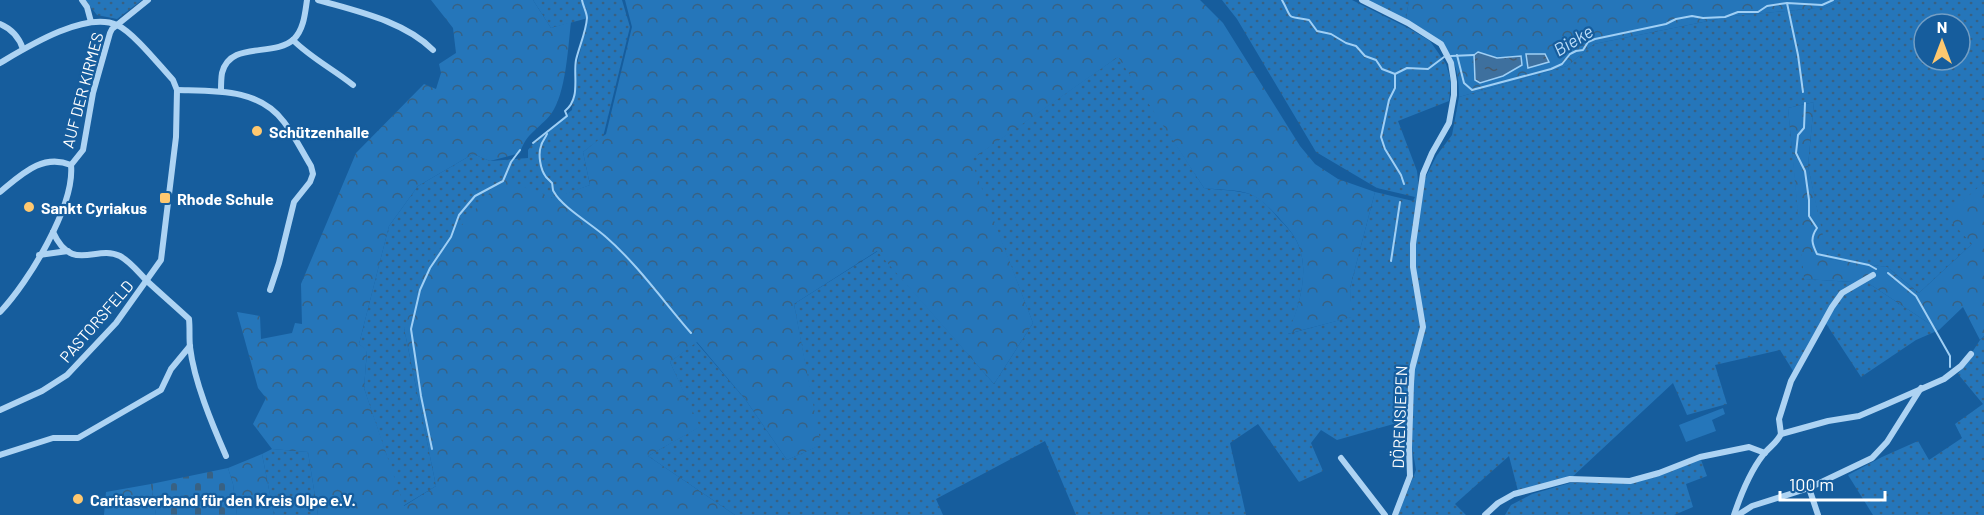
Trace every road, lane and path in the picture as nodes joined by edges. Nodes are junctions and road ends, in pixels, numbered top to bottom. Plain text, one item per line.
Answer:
1 (82, 0) edge
2 (148, 0) edge
3 (307, 0) edge
4 (318, 0) edge
5 (1362, 0) edge
6 (91, 22) junction
7 (0, 24) edge
8 (117, 25) junction
9 (294, 40) junction
10 (23, 49) junction
11 (433, 50) dead end
12 (0, 63) edge
13 (353, 85) dead end
14 (177, 90) junction
15 (221, 92) junction
16 (71, 165) junction
17 (0, 192) edge
18 (53, 232) junction
19 (68, 251) junction
20 (39, 255) junction
21 (1873, 275) dead end
22 (148, 281) junction
23 (270, 290) dead end
24 (0, 312) edge
25 (189, 346) junction
26 (1971, 354) dead end
27 (1921, 388) junction
28 (0, 410) edge
29 (1781, 434) junction
30 (1765, 453) junction
31 (0, 455) edge
32 (226, 456) dead end
33 (1341, 458) dead end
34 (1809, 488) junction
35 (1385, 515) edge
36 (1395, 515) edge
37 (1485, 515) edge
38 (1736, 515) edge
39 (1818, 515) edge

1 - 6 street
2 - 8 street, AUF DER KIRMES
3 - 9 street
4 - 11 street
5 - 36 street, DÖRENSIEPEN
6 - 8 street
6 - 10 street
7 - 10 street
8 - 14 street
8 - 16 street, AUF DER KIRMES
9 - 13 street
9 - 15 street
10 - 12 street
14 - 15 street
14 - 22 street, PASTORSFELD
15 - 23 street
16 - 17 street
16 - 18 street
18 - 19 street
18 - 20 street
19 - 20 street
19 - 22 street
20 - 24 street
21 - 29 street
22 - 25 street
22 - 28 street, PASTORSFELD
25 - 31 street
25 - 32 street
26 - 27 street
27 - 29 street
27 - 34 street
29 - 30 street
30 - 37 street
30 - 38 street
33 - 35 street
34 - 38 street
34 - 39 street

